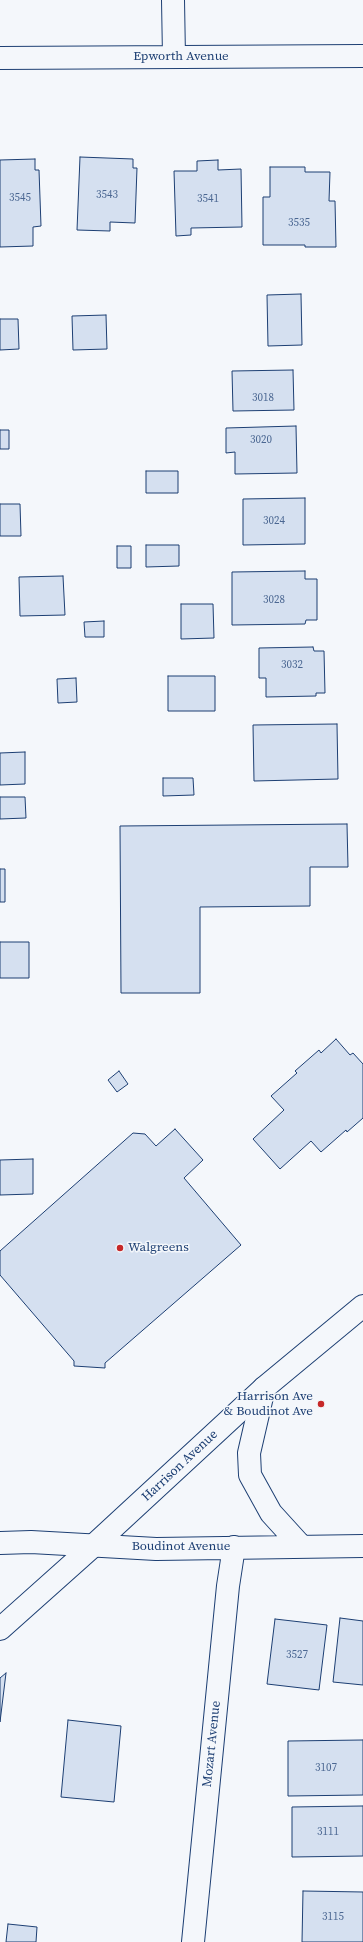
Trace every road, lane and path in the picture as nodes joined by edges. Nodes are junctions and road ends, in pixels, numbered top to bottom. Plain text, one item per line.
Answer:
1 (173, 0) edge
2 (363, 56) edge
3 (174, 57) junction
4 (0, 58) edge
5 (363, 1306) edge
6 (264, 1388) junction
7 (0, 1543) edge
8 (94, 1546) junction
9 (301, 1546) junction
10 (363, 1546) edge
11 (234, 1547) junction
12 (0, 1629) edge
13 (193, 1942) edge

1 - 3 street
2 - 3 street, Epworth Avenue
3 - 4 street, Epworth Avenue
5 - 6 street, Harrison Avenue
6 - 8 street, Harrison Avenue
6 - 9 street
7 - 8 street, Boudinot Avenue
8 - 11 street, Boudinot Avenue
8 - 12 street, Harrison Avenue
9 - 10 street, Boudinot Avenue
9 - 11 street, Boudinot Avenue
11 - 13 street, Mozart Avenue

